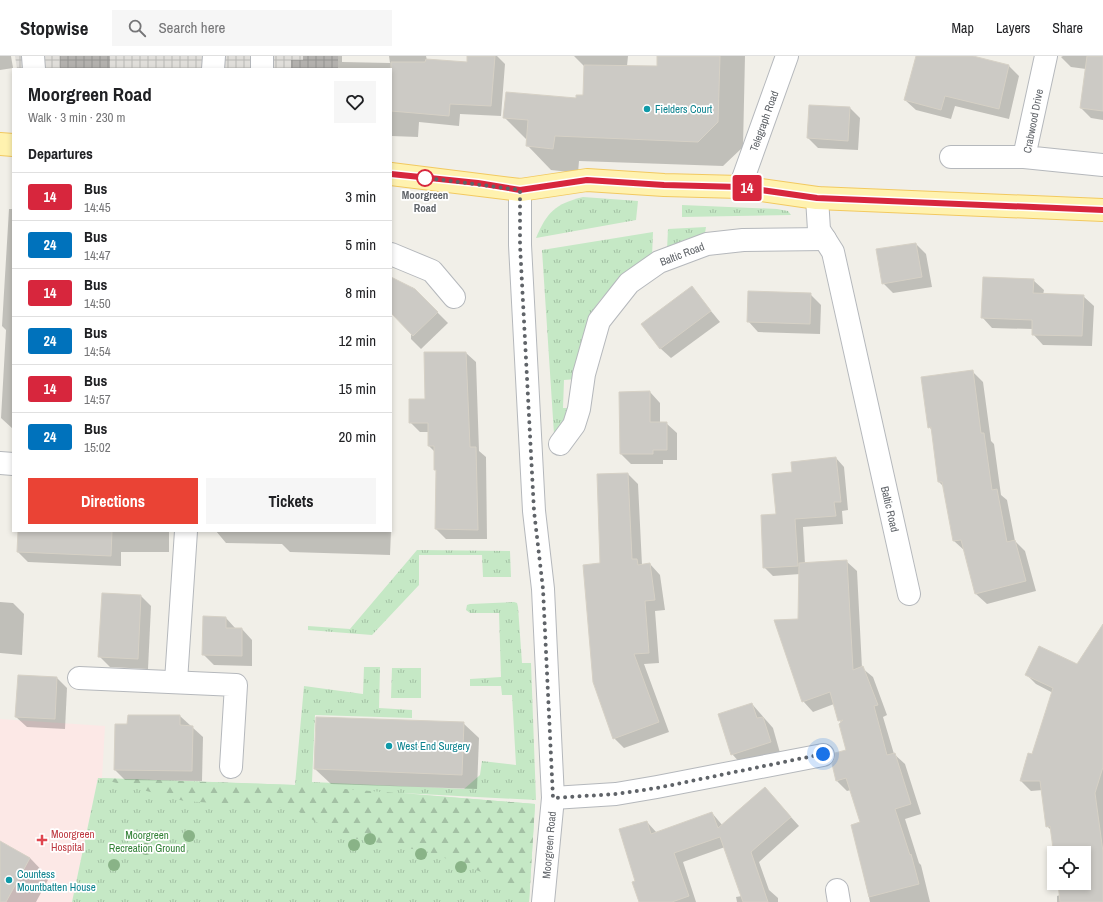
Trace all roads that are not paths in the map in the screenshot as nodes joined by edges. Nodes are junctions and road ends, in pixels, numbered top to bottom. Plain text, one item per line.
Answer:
1 (33, 56) edge
2 (214, 56) edge
3 (262, 56) edge
4 (787, 56) edge
5 (1046, 56) edge
6 (34, 68) edge
7 (213, 68) edge
8 (262, 68) edge
9 (0, 144) edge
10 (12, 145) edge
11 (952, 157) dead end
12 (1024, 157) junction
13 (1103, 165) edge
14 (392, 174) edge
15 (740, 187) junction
16 (520, 190) junction
17 (817, 198) junction
18 (1103, 210) edge
19 (825, 239) junction
20 (392, 254) edge
21 (454, 297) dead end
22 (560, 444) dead end
23 (0, 463) edge
24 (12, 464) edge
25 (186, 532) edge
26 (909, 594) dead end
27 (79, 678) dead end
28 (176, 681) junction
29 (823, 754) dead end
30 (231, 767) dead end
31 (553, 798) junction
32 (543, 902) edge

1 - 6 street
2 - 7 street
3 - 8 street
4 - 15 street, Telegraph Road
5 - 12 street, Crabwood Drive
9 - 10 main road
11 - 12 street
12 - 13 street, Crabwood Drive
14 - 16 main road
15 - 16 main road
15 - 17 main road
16 - 31 street, Moorgreen Road
17 - 18 main road
17 - 19 street, Baltic Road
19 - 22 street, Baltic Road
19 - 26 street, Baltic Road
20 - 21 street
23 - 24 street
25 - 28 street
27 - 28 street
28 - 30 street
29 - 31 street
31 - 32 street, Moorgreen Road

